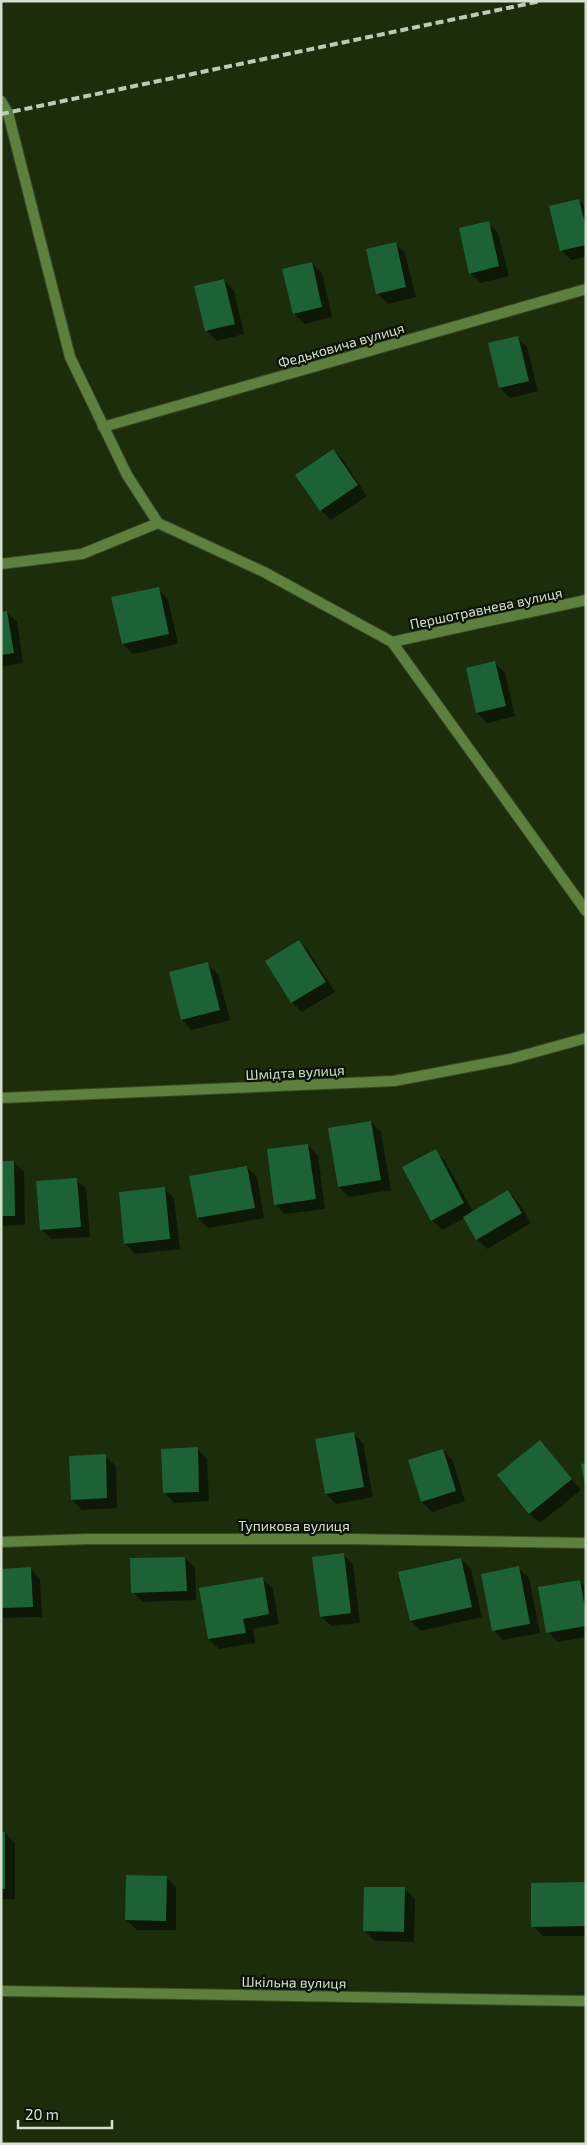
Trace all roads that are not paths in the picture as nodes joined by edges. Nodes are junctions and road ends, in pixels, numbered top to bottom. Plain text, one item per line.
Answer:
1 (1, 101) edge
2 (586, 290) edge
3 (103, 427) junction
4 (158, 523) junction
5 (1, 564) edge
6 (586, 600) edge
7 (392, 642) junction
8 (586, 911) edge
9 (586, 1038) edge
10 (1, 1098) edge
11 (1, 1542) edge
12 (586, 1543) edge
13 (1, 1991) edge
14 (586, 2001) edge

1 - 3 street
2 - 3 street, Федьковича вулиця
3 - 4 street
4 - 5 street
4 - 7 street
6 - 7 street, Першотравнева вулиця
7 - 8 street
9 - 10 street, Шмідта вулиця
11 - 12 street, Тупикова вулиця
13 - 14 street, Шкільна вулиця

